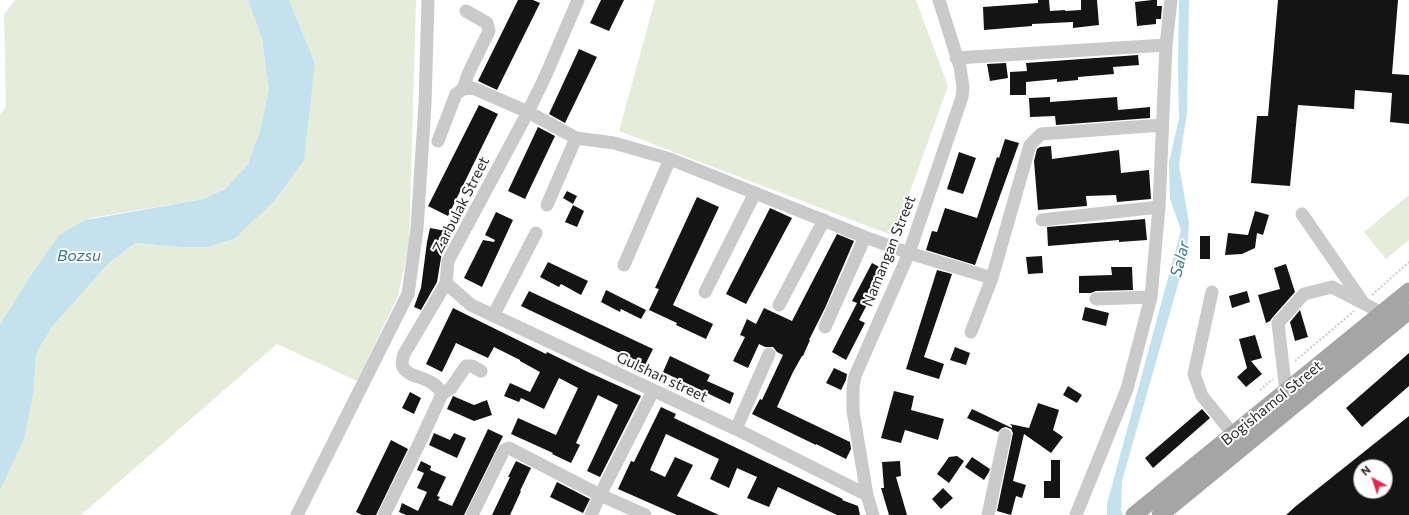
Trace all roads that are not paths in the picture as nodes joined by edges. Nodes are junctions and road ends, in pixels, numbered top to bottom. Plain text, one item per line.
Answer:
1 (428, 0) edge
2 (578, 0) edge
3 (939, 0) edge
4 (1171, 0) edge
5 (466, 11) dead end
6 (1166, 45) junction
7 (956, 58) junction
8 (463, 90) junction
9 (528, 112) junction
10 (1162, 125) junction
11 (576, 138) junction
12 (438, 141) dead end
13 (670, 159) junction
14 (755, 193) junction
15 (547, 205) dead end
16 (1159, 207) junction
17 (1302, 214) dead end
18 (824, 220) junction
19 (1042, 220) dead end
20 (536, 234) dead end
21 (865, 237) junction
22 (909, 253) junction
23 (624, 264) dead end
24 (992, 278) junction
25 (446, 283) junction
26 (1409, 291) edge
27 (705, 292) dead end
28 (1212, 292) dead end
29 (1151, 297) junction
30 (1096, 299) dead end
31 (1363, 303) junction
32 (779, 305) dead end
33 (1409, 311) edge
34 (493, 316) junction
35 (1387, 319) junction
36 (825, 327) dead end
37 (971, 332) dead end
38 (769, 354) dead end
39 (480, 371) dead end
40 (653, 391) junction
41 (1286, 392) junction
42 (442, 394) junction
43 (736, 429) junction
44 (1233, 434) junction
45 (1005, 435) dead end
46 (867, 495) junction
47 (600, 496) junction
48 (1135, 514) edge
49 (297, 515) edge
50 (384, 515) edge
51 (472, 515) edge
52 (591, 515) edge
53 (645, 515) edge
54 (873, 515) edge
55 (988, 515) edge
56 (1076, 515) edge
57 (1160, 515) edge

1 - 49 street
2 - 9 street, Zarbulak Street
3 - 7 street, Namangan Street
4 - 6 street
5 - 8 street
6 - 7 street
6 - 10 street
7 - 22 street, Namangan Street
8 - 9 street
8 - 12 street
9 - 11 street
9 - 25 street, Zarbulak Street
10 - 16 street
10 - 24 street
11 - 13 street
11 - 15 street
13 - 14 street
13 - 23 street
14 - 18 street
14 - 27 street
16 - 19 street
16 - 29 street
17 - 31 street
18 - 21 street
18 - 32 street
20 - 34 street
21 - 22 street
21 - 36 street
22 - 24 street
22 - 46 street, Namangan Street
24 - 37 street
25 - 34 street, Gulshan street
25 - 42 street, Zarbulak Street
26 - 35 main road, Bogishamol Street
28 - 44 street
29 - 30 street
29 - 56 street
31 - 35 street
31 - 41 street
33 - 35 main road, Bogishamol Street
34 - 40 street, Gulshan street
35 - 41 main road, Bogishamol Street
35 - 57 main road, Bogishamol Street
38 - 43 street
39 - 42 street
40 - 43 street, Gulshan street
40 - 47 street
41 - 44 main road, Bogishamol Street
42 - 50 street
43 - 46 street, Gulshan street
44 - 48 main road, Bogishamol Street
45 - 55 street
46 - 54 street, Namangan Street
47 - 51 street
47 - 52 street
47 - 53 street

